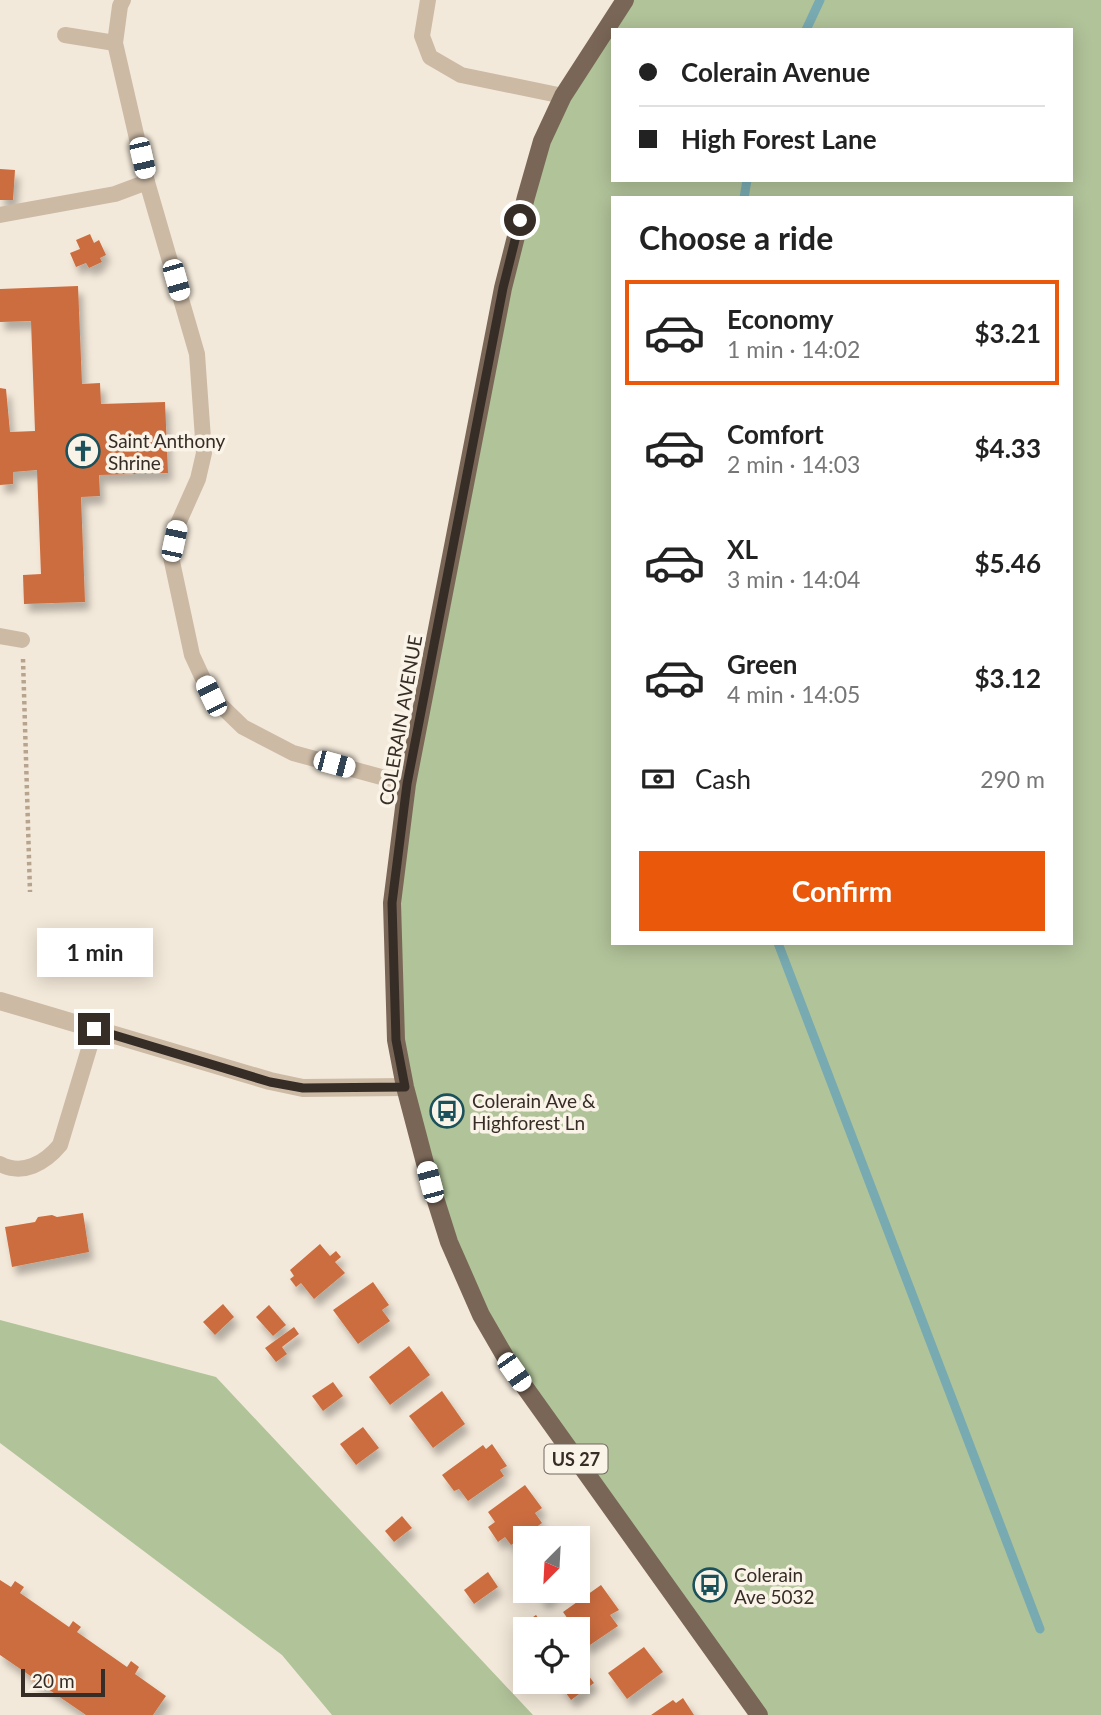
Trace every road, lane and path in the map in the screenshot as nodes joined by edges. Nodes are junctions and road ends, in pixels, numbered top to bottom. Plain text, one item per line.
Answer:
1 (123, 0) edge
2 (428, 0) edge
3 (625, 0) edge
4 (65, 35) dead end
5 (115, 43) junction
6 (563, 96) junction
7 (147, 182) junction
8 (0, 215) edge
9 (0, 636) edge
10 (22, 640) joint
11 (407, 784) junction
12 (30, 892) dead end
13 (0, 1001) edge
14 (94, 1029) junction
15 (405, 1087) junction
16 (0, 1164) edge
17 (759, 1715) edge

1 - 5 lane
2 - 6 lane
3 - 6 main road, COLERAIN AVENUE / US 27
4 - 5 lane
5 - 7 lane
6 - 11 main road, COLERAIN AVENUE / US 27
7 - 8 lane
7 - 11 lane
9 - 10 lane
10 - 12 path
11 - 15 main road, COLERAIN AVENUE / US 27
13 - 14 street
14 - 15 street
14 - 16 lane
15 - 17 main road, COLERAIN AVENUE / US 27

